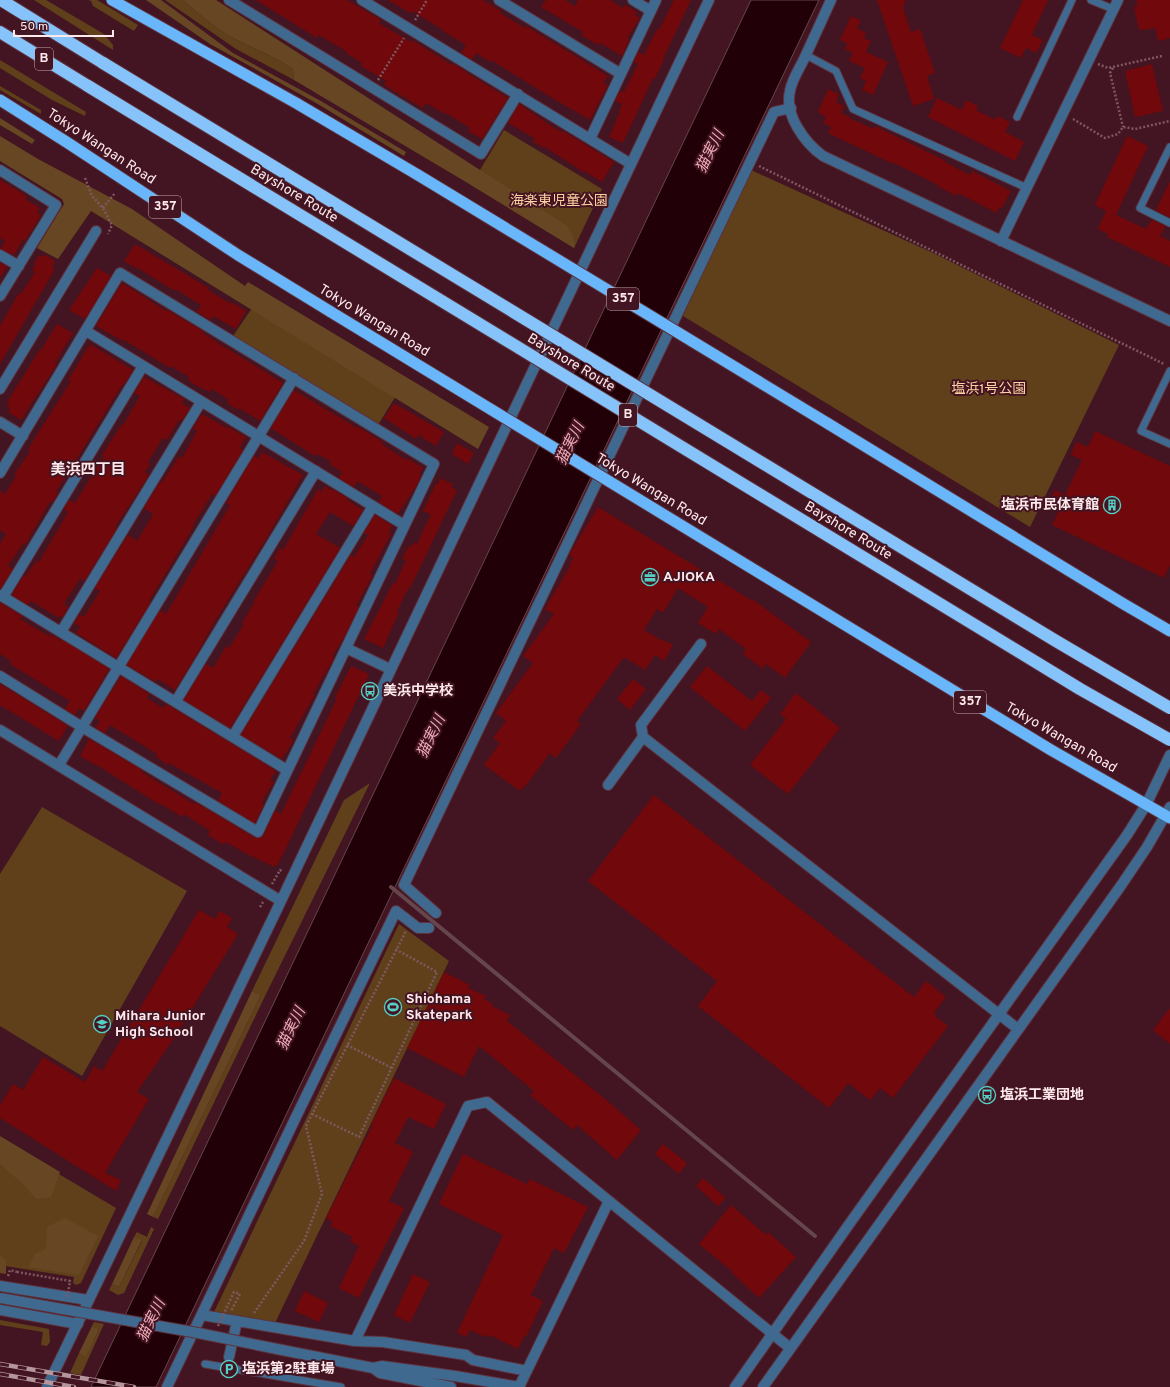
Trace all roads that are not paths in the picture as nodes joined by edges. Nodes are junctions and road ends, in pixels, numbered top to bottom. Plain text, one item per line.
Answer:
1 (1, 0) edge
2 (112, 0) edge
3 (229, 0) edge
4 (362, 0) edge
5 (499, 0) edge
6 (633, 0) edge
7 (656, 0) edge
8 (709, 0) edge
9 (831, 0) edge
10 (1072, 0) edge
11 (1091, 0) edge
12 (1116, 4) edge
13 (651, 11) junction
14 (0, 32) edge
15 (805, 56) junction
16 (621, 74) junction
17 (518, 94) junction
18 (0, 100) edge
19 (791, 108) junction
20 (1017, 117) dead end
21 (590, 139) junction
22 (1170, 147) edge
23 (631, 164) junction
24 (0, 170) edge
25 (1027, 188) junction
26 (1170, 223) edge
27 (96, 230) dead end
28 (1000, 241) junction
29 (0, 254) edge
30 (18, 266) junction
31 (0, 296) edge
32 (1170, 321) edge
33 (86, 331) junction
34 (143, 366) junction
35 (1170, 371) edge
36 (294, 378) junction
37 (0, 389) edge
38 (201, 402) junction
39 (0, 422) edge
40 (23, 436) junction
41 (258, 436) junction
42 (1170, 444) edge
43 (316, 471) junction
44 (0, 473) edge
45 (373, 506) junction
46 (404, 525) junction
47 (2, 596) edge
48 (1170, 631) edge
49 (61, 632) junction
50 (701, 644) dead end
51 (346, 648) junction
52 (118, 666) junction
53 (390, 669) junction
54 (0, 676) edge
55 (176, 701) junction
56 (1170, 708) edge
57 (82, 727) junction
58 (0, 730) edge
59 (234, 736) junction
60 (644, 737) junction
61 (1170, 740) edge
62 (1170, 755) edge
63 (59, 765) junction
64 (287, 770) junction
65 (608, 785) dead end
66 (1146, 805) junction
67 (1169, 814) edge
68 (281, 901) junction
69 (436, 913) dead end
70 (429, 928) dead end
71 (999, 1015) junction
72 (1018, 1030) junction
73 (609, 1201) junction
74 (0, 1286) edge
75 (0, 1298) edge
76 (88, 1300) junction
77 (0, 1310) edge
78 (202, 1315) junction
79 (242, 1322) junction
80 (78, 1324) junction
81 (772, 1334) junction
82 (355, 1341) junction
83 (790, 1348) junction
84 (229, 1357) joint
85 (205, 1364) dead end
86 (226, 1368) junction
87 (373, 1368) junction
88 (527, 1370) junction
89 (47, 1387) edge
90 (168, 1387) edge
91 (341, 1387) edge
92 (451, 1387) edge
93 (520, 1387) edge
94 (735, 1387) edge
95 (763, 1387) edge

1 - 56 highway, Bayshore Route / B, bridge
2 - 48 highway, 357, bridge
3 - 17 street
4 - 17 street
5 - 16 street
6 - 13 street
7 - 13 street
8 - 23 street
9 - 15 street
10 - 20 lane
11 - 12 lane
12 - 25 street
13 - 16 street
14 - 61 highway, Bayshore Route / B, bridge
15 - 19 street
15 - 25 lane
16 - 21 street
17 - 21 street
18 - 66 highway, Tokyo Wangan Road / 357, bridge
19 - 28 street
19 - 69 street
21 - 23 street
22 - 26 lane
23 - 53 street
24 - 30 street
25 - 28 street
27 - 37 street
28 - 32 street
29 - 30 street
30 - 31 street
33 - 34 street
33 - 36 street
33 - 40 street
34 - 38 street
34 - 47 street
35 - 42 lane
36 - 41 street
36 - 46 street
38 - 41 street
38 - 49 street
39 - 40 street
40 - 44 street
41 - 43 street
41 - 52 street
43 - 45 street
43 - 55 street
45 - 46 street
45 - 59 street
46 - 51 street
47 - 49 street
49 - 52 street
50 - 60 street
51 - 53 street
51 - 64 street
52 - 55 street
52 - 57 street
53 - 68 street
54 - 57 street
55 - 59 street
57 - 63 street
57 - 64 street
58 - 63 street
59 - 64 street
60 - 65 street
60 - 71 street
62 - 66 street
63 - 68 street
66 - 67 highway, Tokyo Wangan Road / 357
66 - 71 street
67 - 72 street
68 - 76 street
70 - 78 street
71 - 72 street
71 - 81 street
72 - 83 street
73 - 81 street
73 - 82 street
73 - 88 street
74 - 76 street
75 - 87 street, bridge
76 - 80 street
77 - 80 street
78 - 79 street
78 - 90 street
79 - 82 street
79 - 84 street
80 - 89 street
81 - 83 street
81 - 94 street
82 - 88 street
83 - 95 street
84 - 86 lane
85 - 86 lane
86 - 91 lane
87 - 92 street
87 - 93 street
88 - 93 street

